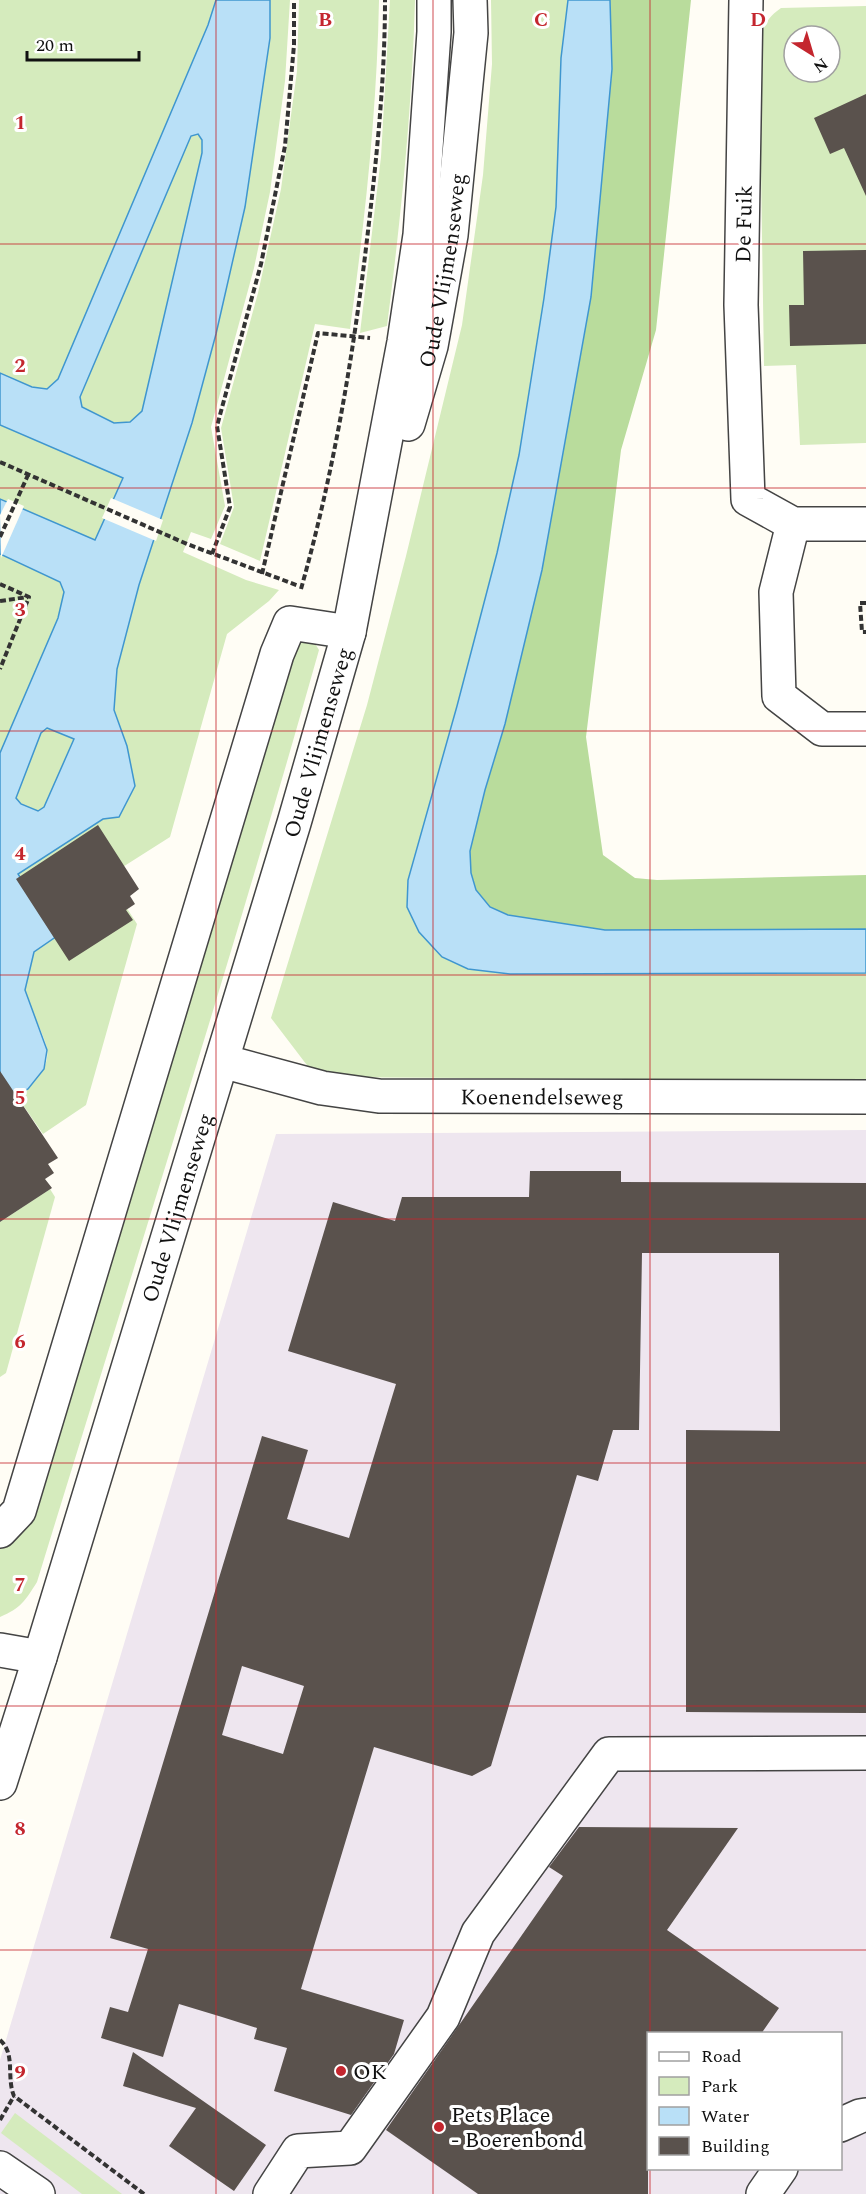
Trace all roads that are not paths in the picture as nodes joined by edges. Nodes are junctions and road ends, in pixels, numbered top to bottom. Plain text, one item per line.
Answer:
1 (434, 0) edge
2 (470, 0) edge
3 (746, 0) edge
4 (793, 524) junction
5 (866, 524) edge
6 (352, 618) junction
7 (866, 729) edge
8 (222, 1061) junction
9 (866, 1097) edge
10 (0, 1530) edge
11 (0, 1650) edge
12 (40, 1657) junction
13 (866, 1753) edge
14 (0, 1783) edge
15 (866, 2115) edge
16 (842, 2124) edge
17 (0, 2168) edge
18 (780, 2170) edge
19 (38, 2194) edge
20 (270, 2194) edge
21 (763, 2194) edge

1 - 6 street, Oude Vlijmenseweg
2 - 6 street, Oude Vlijmenseweg
3 - 4 street, De Fuik
4 - 5 street
4 - 7 street
6 - 8 street, Oude Vlijmenseweg
6 - 10 street, Oude Vlijmenseweg
8 - 9 street, Koenendelseweg
8 - 12 street, Oude Vlijmenseweg
11 - 12 street
12 - 14 street, Oude Vlijmenseweg
13 - 20 street
15 - 16 street
17 - 19 street
18 - 21 street

